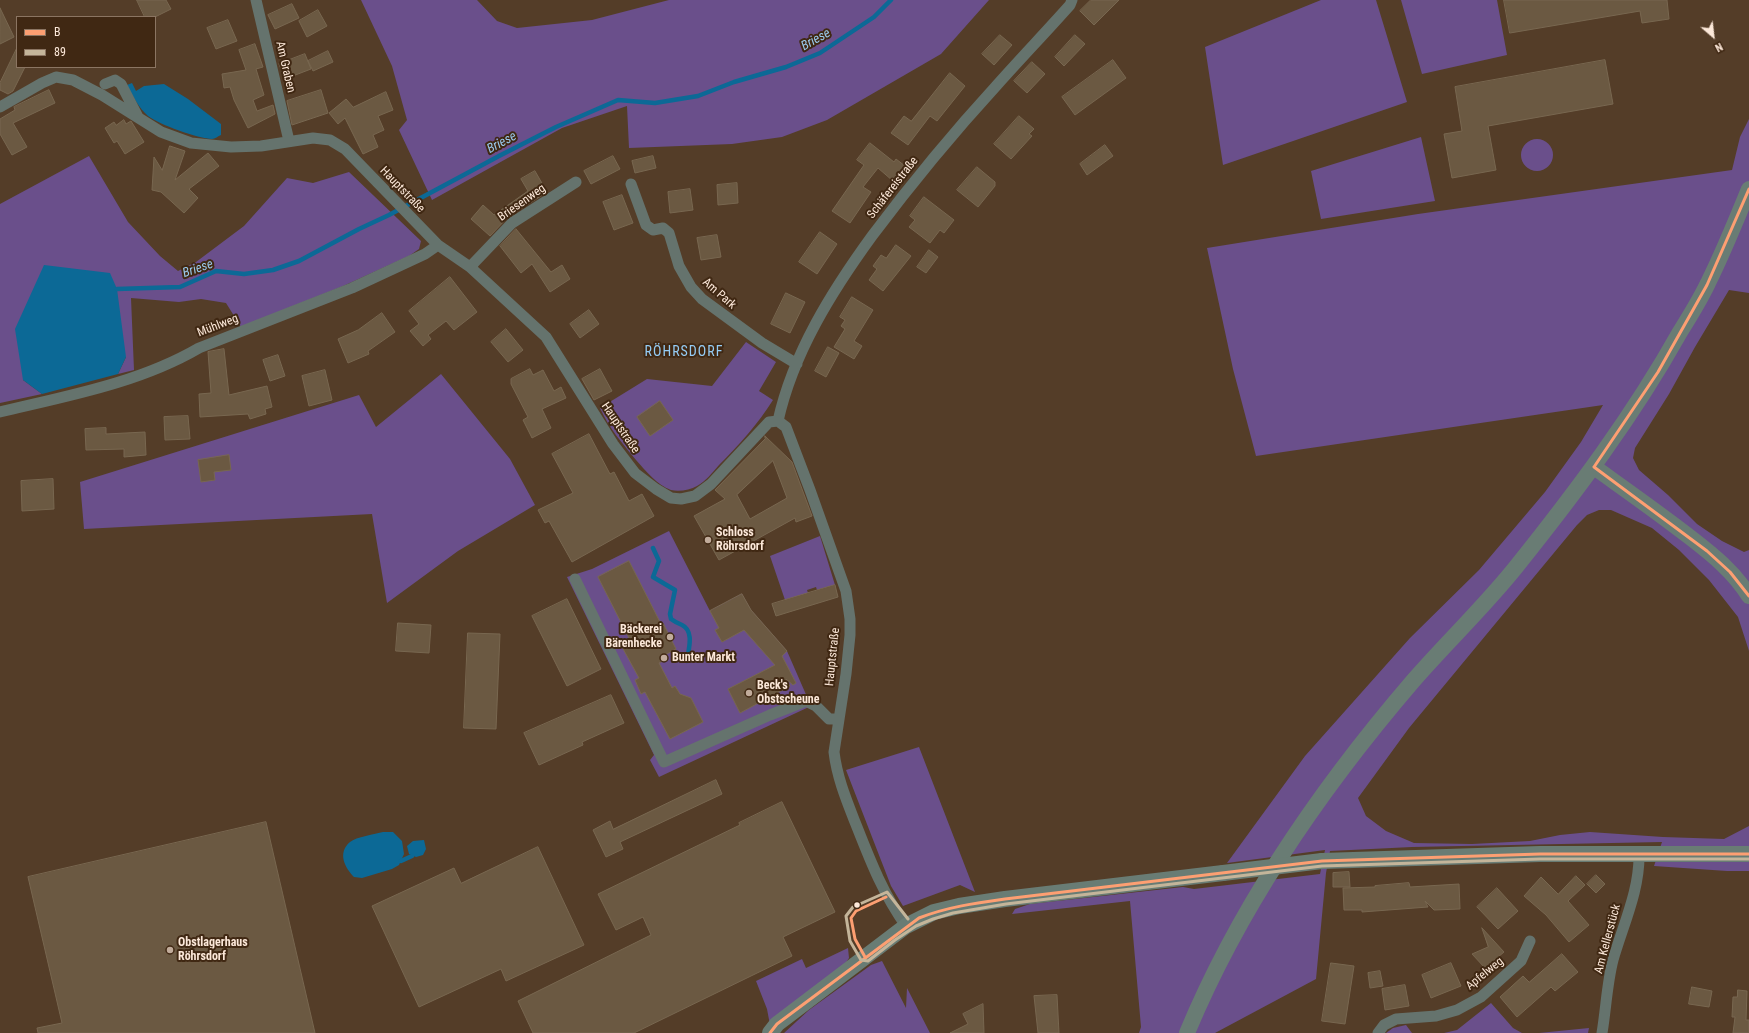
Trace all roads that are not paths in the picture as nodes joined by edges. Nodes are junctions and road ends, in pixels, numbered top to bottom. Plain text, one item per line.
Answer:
1 (256, 0) edge
2 (1072, 0) edge
3 (105, 84) dead end
4 (0, 107) edge
5 (138, 118) junction
6 (289, 141) junction
7 (576, 182) dead end
8 (631, 184) dead end
9 (1749, 189) edge
10 (438, 245) junction
11 (470, 267) junction
12 (797, 364) junction
13 (0, 412) edge
14 (778, 421) junction
15 (1594, 467) junction
16 (575, 579) dead end
17 (1747, 587) edge
18 (839, 719) junction
19 (1639, 853) junction
20 (1749, 854) edge
21 (906, 926) junction
22 (1530, 942) dead end
23 (770, 1033) edge
24 (1187, 1033) edge
25 (1378, 1033) edge
26 (1602, 1033) edge

1 - 6 street, Am Graben
2 - 12 street, Schäfereistraße
3 - 5 street
4 - 5 street, Hauptstraße
5 - 6 street, Hauptstraße
6 - 10 street, Hauptstraße
7 - 11 street, Briesenweg
8 - 12 street, Am Park
9 - 15 street
10 - 11 street, Hauptstraße
10 - 13 street, Mühlweg
11 - 14 street, Hauptstraße
12 - 14 street, Schäfereistraße
14 - 18 street, Hauptstraße
15 - 17 street
15 - 24 street
16 - 18 street
18 - 21 street, Hauptstraße
19 - 20 street
19 - 21 street, bridge
19 - 26 street, Am Kellerstück
21 - 23 street
22 - 25 street, Apfelweg

